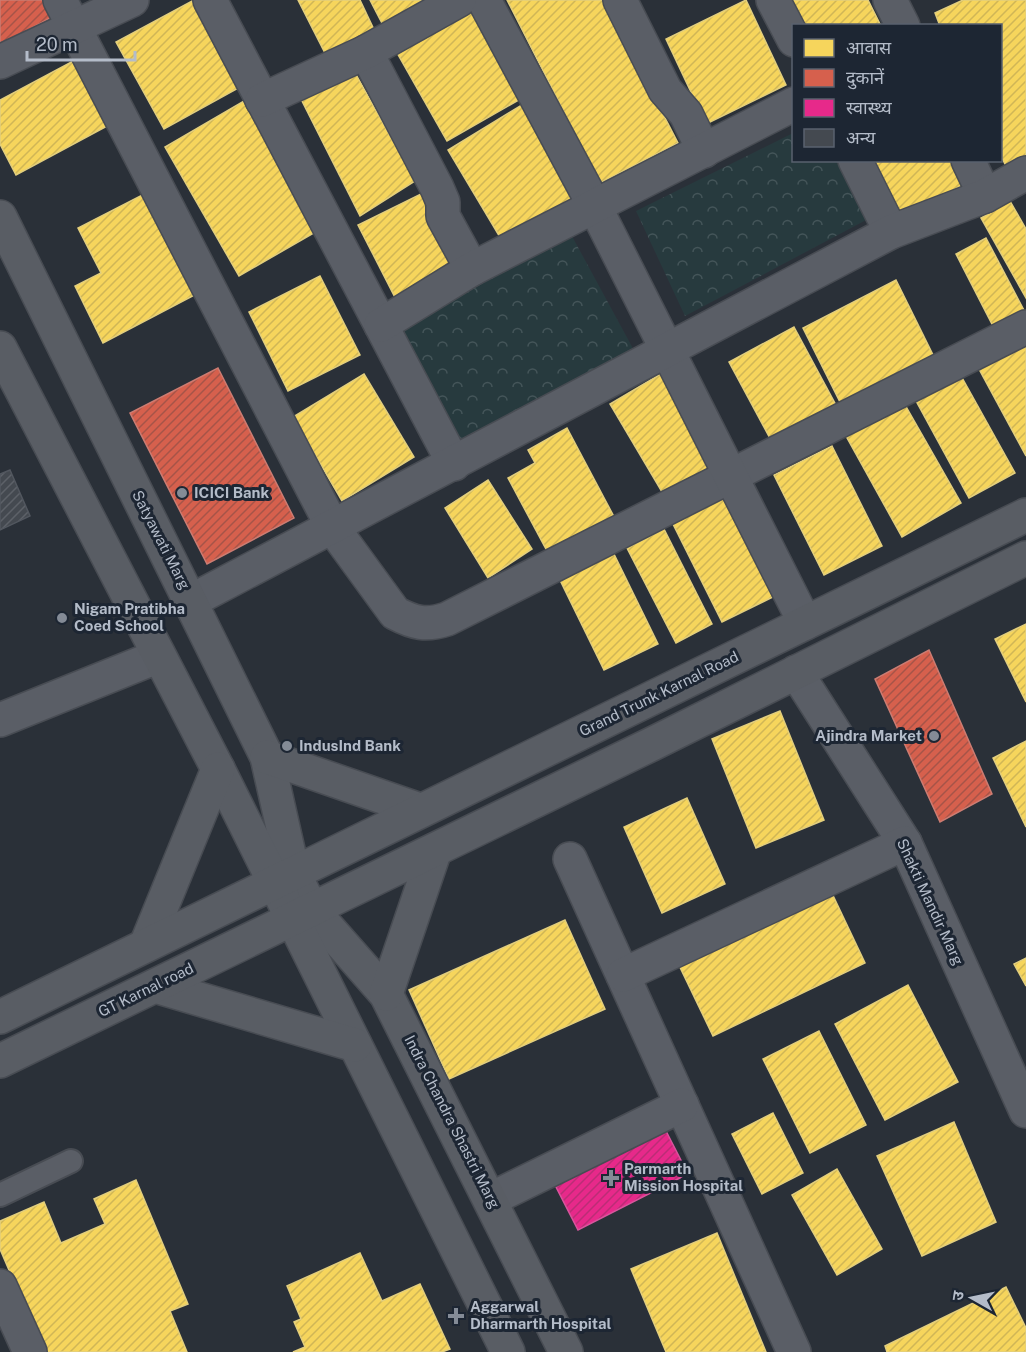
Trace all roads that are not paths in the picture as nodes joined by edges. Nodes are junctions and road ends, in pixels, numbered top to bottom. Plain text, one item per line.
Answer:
1 (60, 0) edge
2 (132, 0) edge
3 (210, 0) edge
4 (459, 0) edge
5 (484, 0) edge
6 (620, 0) edge
7 (773, 0) edge
8 (890, 0) edge
9 (902, 24) edge
10 (76, 28) junction
11 (792, 36) edge
12 (366, 52) junction
13 (0, 62) edge
14 (262, 100) junction
15 (792, 105) edge
16 (704, 151) junction
17 (856, 162) edge
18 (969, 162) edge
19 (1026, 172) edge
20 (985, 196) junction
21 (594, 205) junction
22 (0, 217) edge
23 (891, 232) junction
24 (472, 269) junction
25 (381, 325) junction
26 (1026, 327) edge
27 (668, 351) junction
28 (3, 360) edge
29 (454, 464) junction
30 (733, 477) junction
31 (1026, 515) edge
32 (333, 528) junction
33 (1026, 558) edge
34 (192, 601) junction
35 (805, 623) junction
36 (159, 656) junction
37 (796, 672) junction
38 (0, 720) edge
39 (267, 757) junction
40 (218, 769) junction
41 (420, 810) junction
42 (905, 843) junction
43 (435, 850) junction
44 (570, 859) dead end
45 (284, 877) junction
46 (302, 914) junction
47 (146, 945) junction
48 (623, 975) junction
49 (155, 986) junction
50 (386, 994) junction
51 (0, 1017) edge
52 (355, 1045) junction
53 (0, 1061) edge
54 (1024, 1102) edge
55 (682, 1105) junction
56 (71, 1161) dead end
57 (0, 1195) edge
58 (491, 1200) junction
59 (0, 1286) edge
60 (30, 1352) edge
61 (508, 1352) edge
62 (566, 1352) edge
63 (794, 1352) edge

1 - 10 street
2 - 10 street
3 - 14 street
4 - 12 street
5 - 21 street
6 - 16 street
7 - 11 street
8 - 9 street
10 - 13 street
10 - 32 street
12 - 14 street
12 - 24 street
14 - 25 street
15 - 16 street
16 - 21 street
17 - 23 street
18 - 20 street
19 - 20 street
20 - 23 street
21 - 24 street
21 - 27 street
22 - 34 main road, Satyawati Marg
23 - 27 street
24 - 25 street
25 - 29 street
26 - 30 street
27 - 29 street
27 - 30 street
28 - 36 main road
29 - 32 street
30 - 32 street
30 - 35 street
31 - 35 main road, Grand Trunk Karnal Road
32 - 34 street
33 - 37 main road
34 - 39 main road, Satyawati Marg
35 - 41 main road, Grand Trunk Karnal Road
36 - 38 street
36 - 40 main road
37 - 42 street, Shakti Mandir Marg
37 - 43 main road
39 - 41 main road
39 - 45 main road, Satyawati Marg
40 - 45 main road
40 - 47 main road
41 - 45 main road, Grand Trunk Karnal Road
42 - 48 street
42 - 54 street, Shakti Mandir Marg
43 - 46 main road
43 - 50 main road
44 - 48 street
45 - 46 main road
45 - 47 main road
46 - 49 main road, GT Karnal road
46 - 50 main road, Indra Chandra Shastri Marg
46 - 52 main road
47 - 51 main road
48 - 55 street
49 - 52 main road
49 - 53 main road, GT Karnal road
50 - 58 main road, Indra Chandra Shastri Marg
52 - 61 main road
55 - 58 street
55 - 63 street
56 - 57 lane
58 - 62 main road, Indra Chandra Shastri Marg
59 - 60 street

